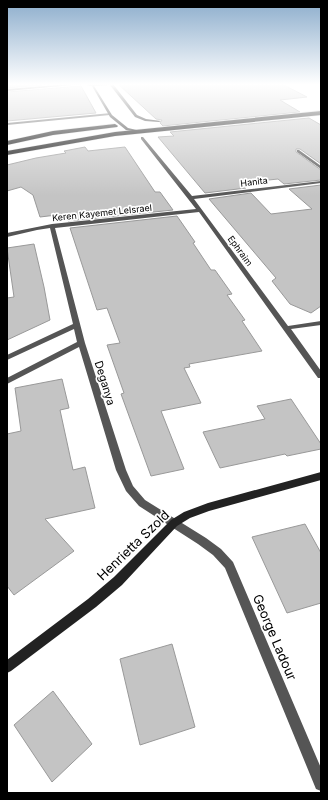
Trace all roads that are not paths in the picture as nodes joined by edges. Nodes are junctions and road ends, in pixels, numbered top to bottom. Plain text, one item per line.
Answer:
1 (38, 121) edge
2 (103, 121) edge
3 (117, 121) edge
4 (156, 121) edge
5 (238, 121) edge
6 (7, 124) edge
7 (121, 125) junction
8 (82, 129) junction
9 (163, 129) junction
10 (139, 131) junction
11 (115, 134) junction
12 (142, 138) junction
13 (7, 143) edge
14 (298, 151) dead end
15 (7, 153) edge
16 (321, 168) edge
17 (321, 182) edge
18 (190, 198) junction
19 (200, 210) junction
20 (52, 226) junction
21 (7, 235) edge
22 (321, 323) edge
23 (77, 325) junction
24 (285, 328) junction
25 (81, 343) junction
26 (7, 358) edge
27 (321, 376) edge
28 (7, 381) edge
29 (321, 476) edge
30 (174, 523) junction
31 (7, 667) edge
32 (321, 784) edge

1 - 6 street
2 - 8 highway
3 - 7 street
4 - 7 highway
5 - 9 highway
7 - 8 highway
7 - 10 street
8 - 13 highway
9 - 10 highway
9 - 12 highway
10 - 11 highway
11 - 12 highway
11 - 15 highway
12 - 18 street, Ephraim
14 - 16 street
17 - 18 street, Hanita
18 - 19 street, Ephraim
19 - 20 street, Keren Kayemet LeIsrael
19 - 24 street, Ephraim
20 - 21 street, Keren Kayemet LeIsrael
20 - 23 street, Deganya
22 - 24 street
23 - 25 street, Deganya
23 - 26 street
24 - 27 street, Ephraim
25 - 28 street
25 - 30 street, Deganya
29 - 30 street, Henrietta Szold
30 - 31 street, Henrietta Szold
30 - 32 street, George Ladour

